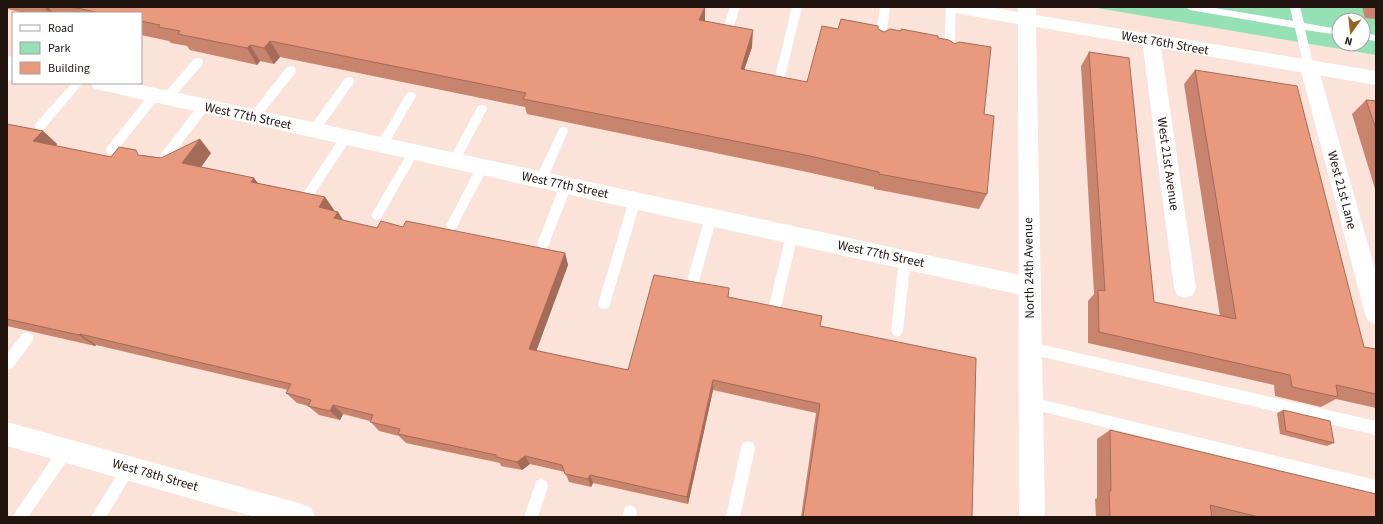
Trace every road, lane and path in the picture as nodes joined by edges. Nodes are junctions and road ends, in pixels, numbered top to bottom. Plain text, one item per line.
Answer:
1 (735, 7) edge
2 (797, 7) edge
3 (885, 7) edge
4 (951, 7) edge
5 (955, 7) edge
6 (1190, 7) edge
7 (1295, 7) edge
8 (1027, 13) edge
9 (1299, 26) junction
10 (1331, 31) edge
11 (727, 32) edge
12 (1151, 40) junction
13 (880, 44) edge
14 (949, 55) edge
15 (198, 62) dead end
16 (1309, 67) junction
17 (291, 70) dead end
18 (1376, 78) edge
19 (349, 81) dead end
20 (77, 84) edge
21 (107, 84) edge
22 (778, 85) edge
23 (161, 96) junction
24 (411, 96) dead end
25 (204, 106) junction
26 (482, 109) dead end
27 (254, 117) junction
28 (40, 126) dead end
29 (314, 130) junction
30 (563, 131) dead end
31 (346, 137) junction
32 (382, 145) junction
33 (111, 150) dead end
34 (414, 152) junction
35 (164, 157) edge
36 (454, 161) junction
37 (482, 167) junction
38 (541, 180) junction
39 (566, 185) junction
40 (306, 198) edge
41 (635, 200) junction
42 (377, 215) dead end
43 (711, 217) junction
44 (452, 225) dead end
45 (792, 235) junction
46 (543, 244) dead end
47 (905, 260) junction
48 (693, 281) edge
49 (1030, 287) junction
50 (1185, 288) dead end
51 (604, 304) dead end
52 (775, 306) edge
53 (1376, 314) edge
54 (897, 331) dead end
55 (27, 338) edge
56 (1030, 348) junction
57 (7, 364) edge
58 (1031, 403) junction
59 (1376, 428) edge
60 (7, 434) edge
61 (748, 448) dead end
62 (66, 450) junction
63 (129, 468) junction
64 (541, 486) dead end
65 (1376, 487) edge
66 (20, 517) edge
67 (98, 517) edge
68 (302, 517) edge
69 (531, 517) edge
70 (733, 517) edge
71 (1032, 517) edge

1 - 11 lane
2 - 22 lane
3 - 13 lane
4 - 14 lane
5 - 8 street, West 76th Street
6 - 9 lane
7 - 9 lane
8 - 12 street, West 76th Street
8 - 49 street, North 24th Avenue
9 - 10 lane
9 - 16 lane
12 - 16 street, West 76th Street
12 - 50 street, West 21st Avenue
15 - 23 lane
16 - 18 street, West 76th Street
16 - 53 street, West 21st Lane
17 - 27 lane
19 - 29 lane
20 - 28 lane
21 - 23 street, West 77th Street
23 - 25 street, West 77th Street
23 - 33 lane
24 - 32 lane
25 - 27 street, West 77th Street
25 - 35 lane
26 - 36 lane
27 - 29 street, West 77th Street
29 - 31 street, West 77th Street
30 - 38 lane
31 - 32 street, West 77th Street
31 - 40 lane
32 - 34 street, West 77th Street
34 - 36 street, West 77th Street
34 - 42 lane
36 - 37 street, West 77th Street
37 - 38 street, West 77th Street
37 - 44 lane
38 - 39 street, West 77th Street
39 - 41 street, West 77th Street
39 - 46 lane
41 - 43 street, West 77th Street
41 - 51 lane
43 - 45 street, West 77th Street
43 - 48 lane
45 - 47 street, West 77th Street
45 - 52 lane
47 - 49 street, West 77th Street
47 - 54 lane
49 - 56 street, North 24th Avenue
55 - 57 lane
56 - 58 street, North 24th Avenue
56 - 59 lane
58 - 65 lane
58 - 71 street, North 24th Avenue
60 - 62 street, West 78th Street
61 - 70 lane
62 - 63 street, West 78th Street
62 - 66 lane
63 - 67 lane
63 - 68 street, West 78th Street
64 - 69 lane

